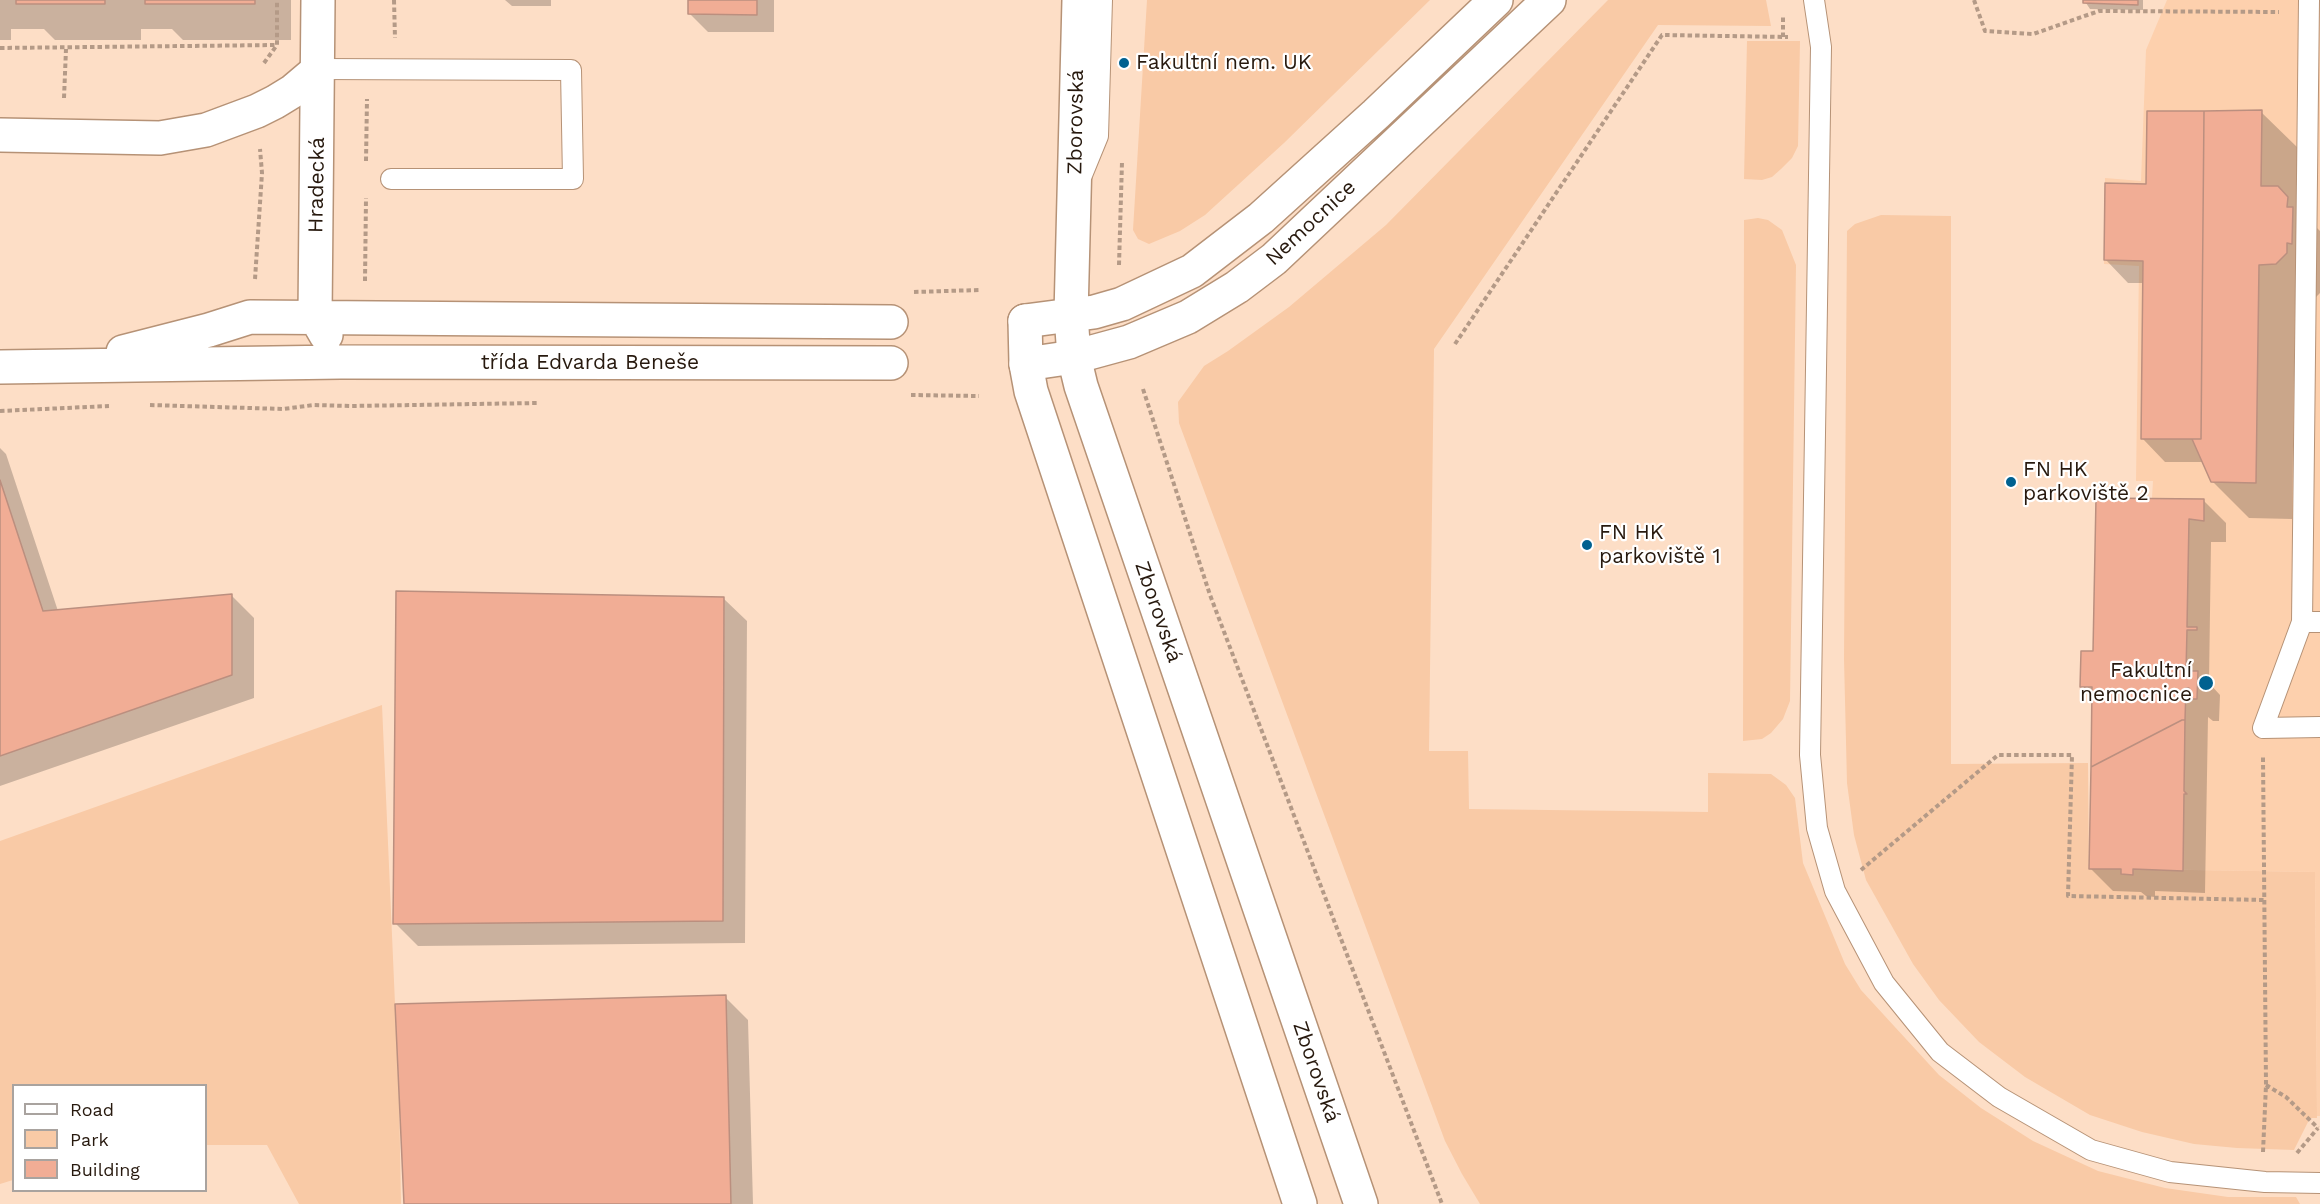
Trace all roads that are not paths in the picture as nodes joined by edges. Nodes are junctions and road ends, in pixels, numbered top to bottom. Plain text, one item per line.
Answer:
1 (318, 0) edge
2 (1079, 0) edge
3 (1102, 0) edge
4 (1496, 0) edge
5 (1549, 0) edge
6 (1814, 0) edge
7 (2309, 0) edge
8 (319, 69) junction
9 (0, 135) edge
10 (391, 178) dead end
11 (1075, 195) junction
12 (1071, 315) junction
13 (315, 316) junction
14 (891, 322) dead end
15 (1074, 357) junction
16 (341, 362) junction
17 (289, 363) junction
18 (891, 363) dead end
19 (1026, 364) junction
20 (72, 366) junction
21 (0, 367) edge
22 (2311, 622) edge
23 (2320, 727) edge
24 (2320, 1183) edge
25 (1299, 1204) edge
26 (1361, 1204) edge

1 - 8 street, Hradecká
2 - 11 street, Zborovská
3 - 11 lane
4 - 12 street, Nemocnice
5 - 15 street, Nemocnice
6 - 24 lane
7 - 22 lane
8 - 9 street
8 - 10 lane
8 - 13 street, Hradecká
11 - 12 street, Zborovská
12 - 15 street, Zborovská
12 - 19 street
13 - 14 street, třída Edvarda Beneše
13 - 16 street
13 - 17 street
13 - 20 street, třída Edvarda Beneše
15 - 19 street, Nemocnice
15 - 26 street, Zborovská
16 - 17 street, třída Edvarda Beneše
16 - 18 street, třída Edvarda Beneše
17 - 20 street, třída Edvarda Beneše
19 - 25 street
20 - 21 street, třída Edvarda Beneše
22 - 23 lane

